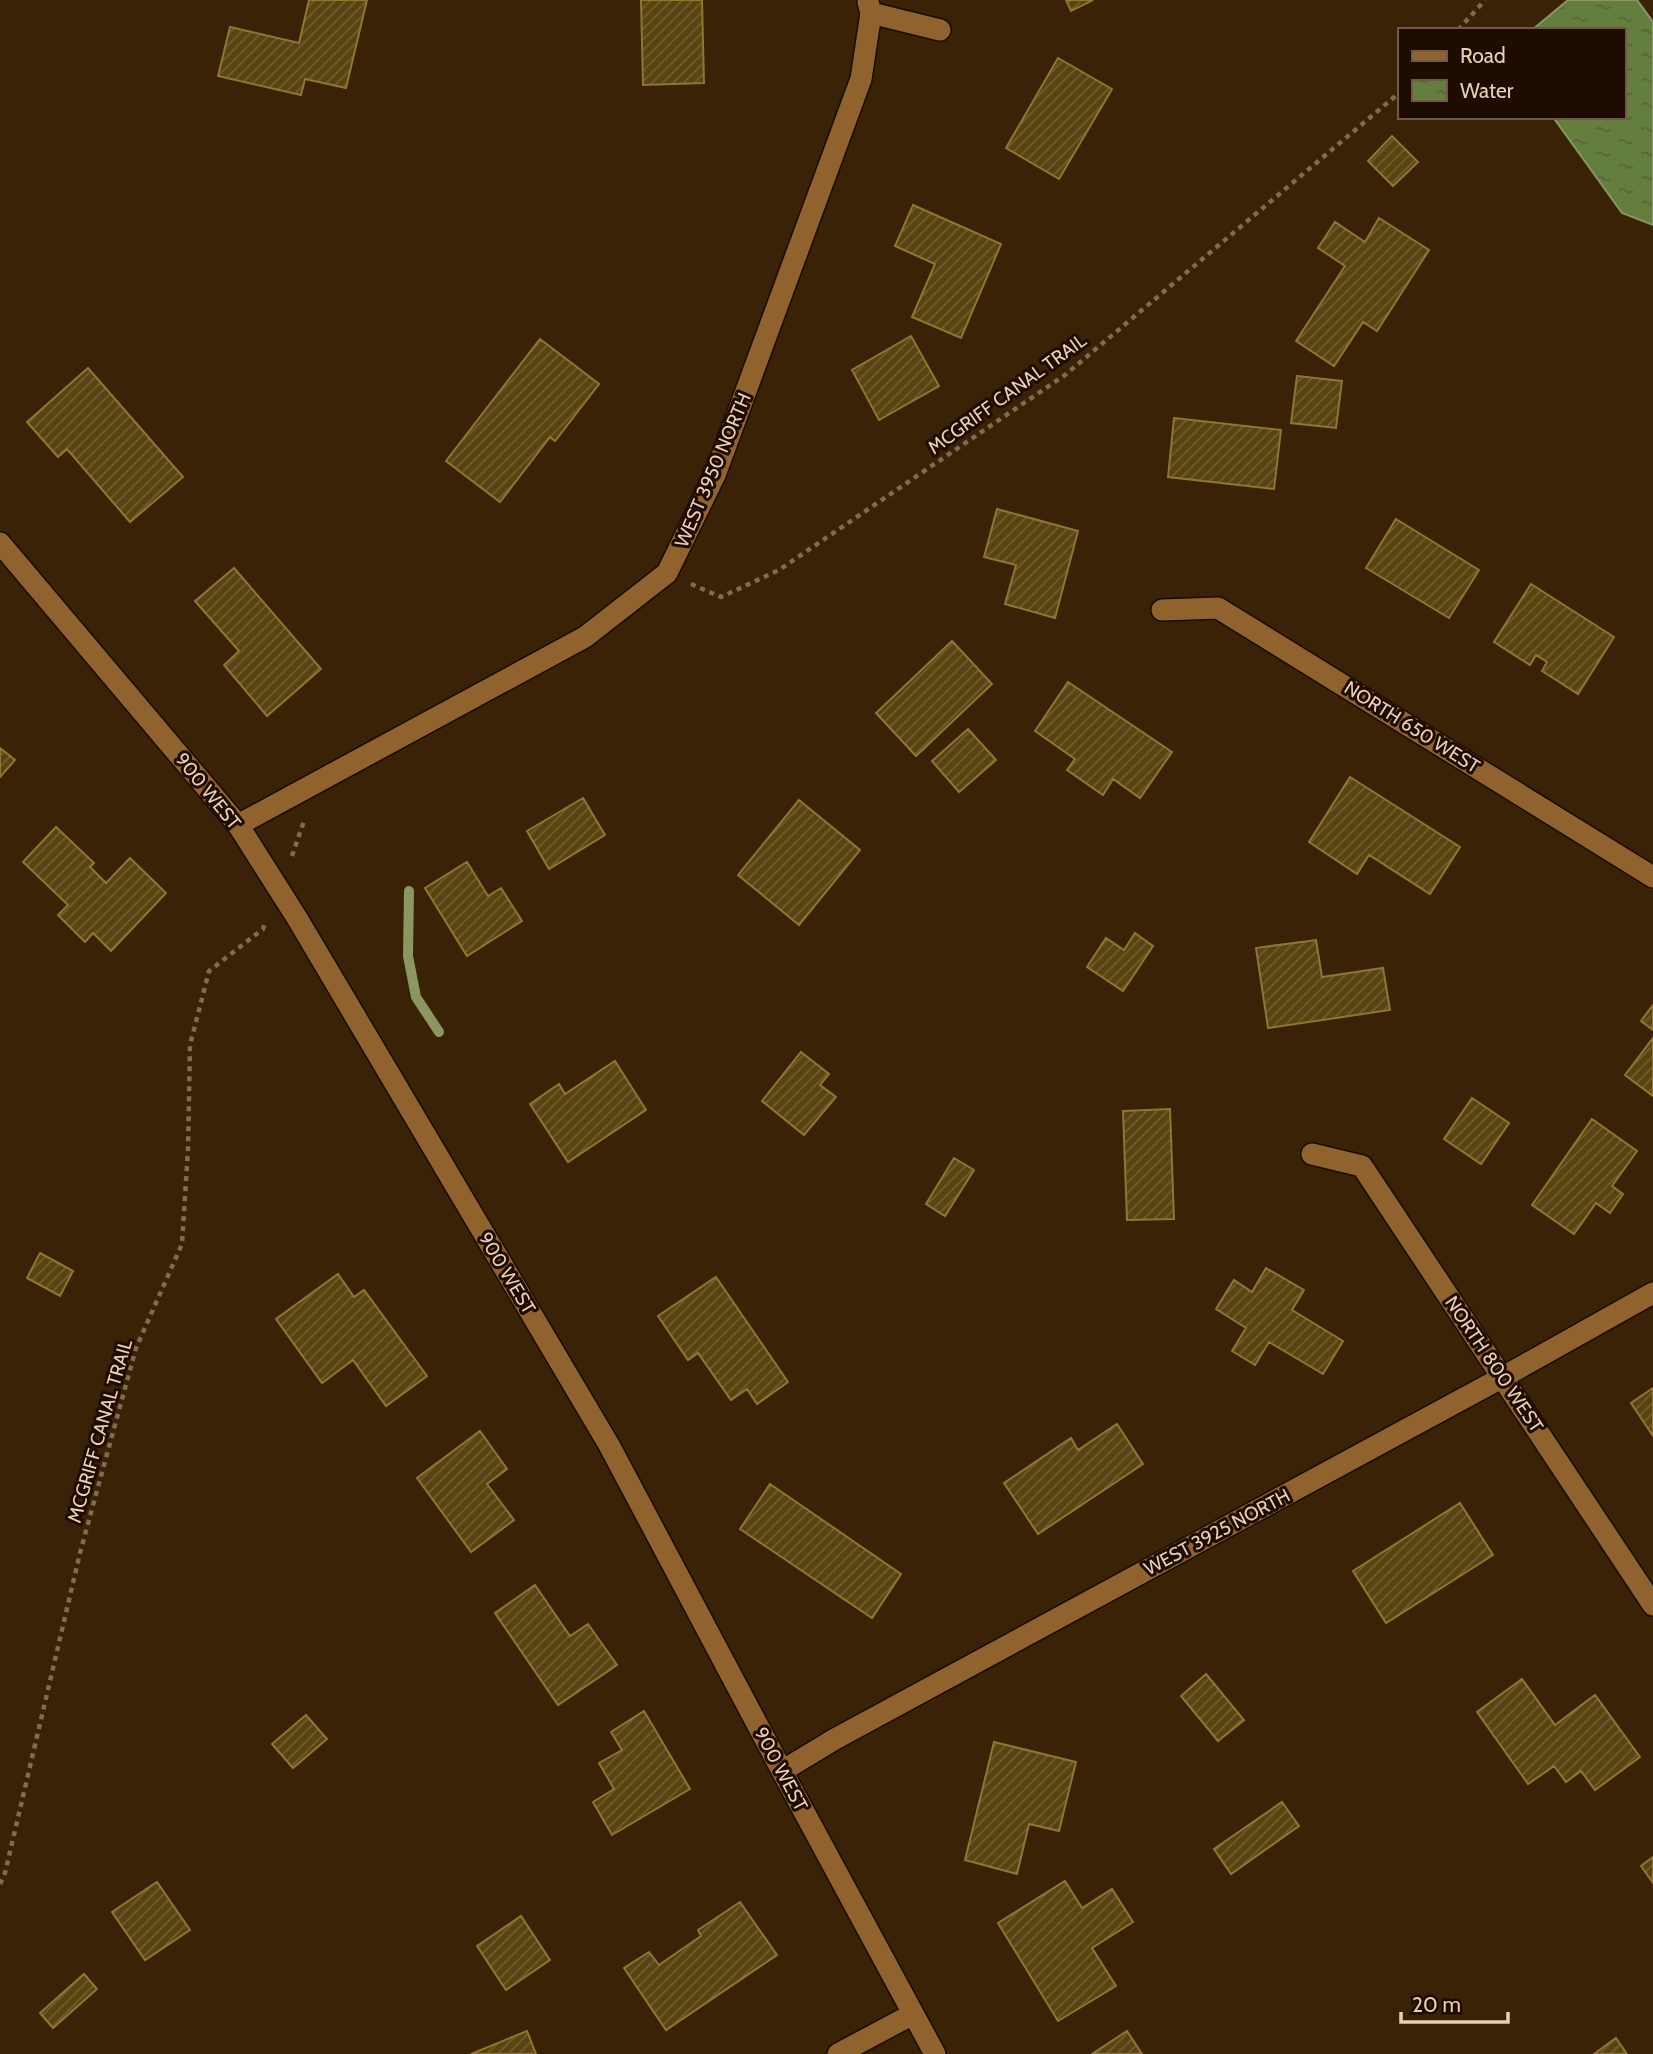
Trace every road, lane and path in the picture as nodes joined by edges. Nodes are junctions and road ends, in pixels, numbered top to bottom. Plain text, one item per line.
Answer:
1 (1485, 0) edge
2 (870, 6) edge
3 (1460, 28) edge
4 (940, 30) dead end
5 (1398, 94) edge
6 (2, 549) edge
7 (667, 573) junction
8 (1162, 610) dead end
9 (238, 825) junction
10 (1653, 877) edge
11 (263, 929) dead end
12 (1312, 1154) dead end
13 (1653, 1293) edge
14 (1503, 1377) junction
15 (1653, 1605) edge
16 (782, 1772) junction
17 (0, 1884) edge
18 (913, 2014) junction
19 (838, 2054) edge
20 (935, 2054) edge

1 - 3 path
2 - 4 street
2 - 7 street, WEST 3950 NORTH
5 - 7 path, MCGRIFF CANAL TRAIL
6 - 9 street, 900 WEST
7 - 9 street, WEST 3950 NORTH
8 - 10 street, NORTH 650 WEST
9 - 16 street, 900 WEST
11 - 17 path, MCGRIFF CANAL TRAIL
12 - 14 street, NORTH 800 WEST
13 - 14 street, WEST 3925 NORTH
14 - 15 street, NORTH 800 WEST
14 - 16 street, WEST 3925 NORTH
16 - 18 street, 900 WEST
18 - 19 street
18 - 20 street, 900 WEST

